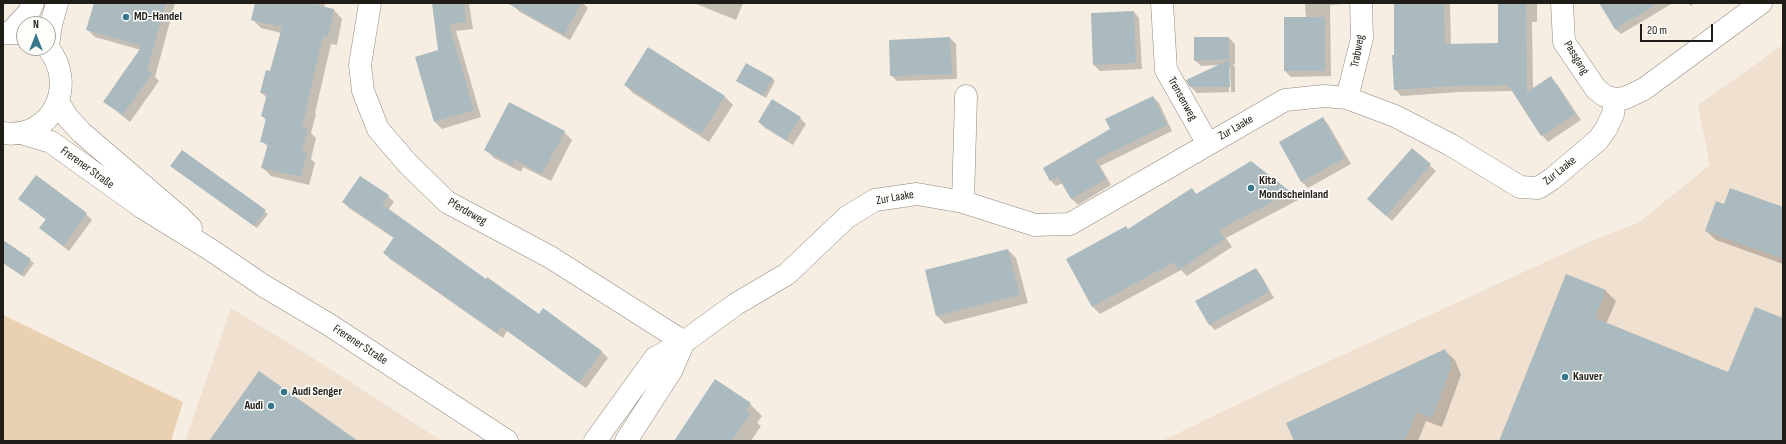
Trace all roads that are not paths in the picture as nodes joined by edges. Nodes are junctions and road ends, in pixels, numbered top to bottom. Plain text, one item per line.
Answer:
1 (33, 3) edge
2 (58, 3) edge
3 (370, 3) edge
4 (1162, 3) edge
5 (1361, 3) edge
6 (1562, 3) edge
7 (1761, 3) edge
8 (54, 16) edge
9 (13, 33) edge
10 (53, 56) edge
11 (966, 96) dead end
12 (1347, 98) junction
13 (1615, 99) junction
14 (58, 102) junction
15 (9, 134) edge
16 (1208, 144) junction
17 (963, 202) junction
18 (211, 250) junction
19 (684, 342) junction
20 (507, 441) edge
21 (595, 441) edge
22 (626, 441) edge

1 - 9 street
2 - 8 street
3 - 19 street, Pferdeweg
4 - 16 street, Trensenweg
5 - 12 street, Trabweg
6 - 13 street, Passgang
7 - 13 street
10 - 14 street
11 - 17 street
12 - 13 street, Zur Laake
12 - 16 street, Zur Laake
14 - 15 street
14 - 18 street, Frerener Straße
15 - 18 street, Frerener Straße
16 - 17 street, Zur Laake
17 - 19 street, Zur Laake
18 - 20 street, Frerener Straße
19 - 21 street
19 - 22 street

